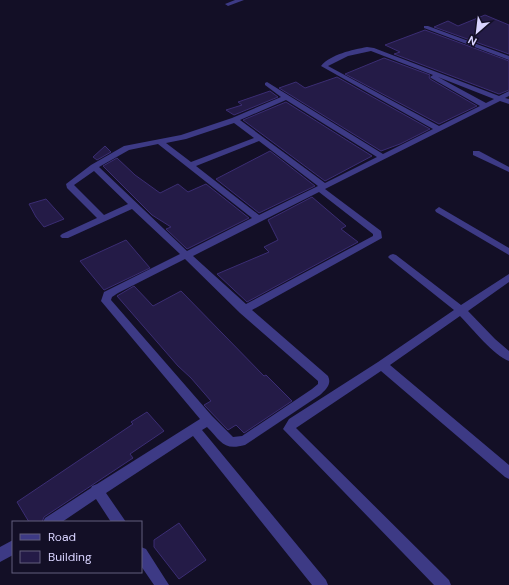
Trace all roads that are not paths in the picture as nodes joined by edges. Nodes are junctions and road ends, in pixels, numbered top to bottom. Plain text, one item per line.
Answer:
1 (241, 0) edge
2 (228, 4) dead end
3 (426, 27) dead end
4 (509, 58) edge
5 (414, 66) junction
6 (267, 84) dead end
7 (509, 93) edge
8 (286, 97) junction
9 (500, 98) junction
10 (509, 102) edge
11 (486, 106) junction
12 (235, 120) junction
13 (438, 129) junction
14 (258, 139) junction
15 (160, 142) junction
16 (476, 153) dead end
17 (383, 157) junction
18 (191, 165) junction
19 (94, 167) junction
20 (509, 170) edge
21 (321, 187) junction
22 (133, 205) junction
23 (440, 210) dead end
24 (103, 219) junction
25 (259, 219) junction
26 (65, 236) dead end
27 (509, 252) edge
28 (186, 255) junction
29 (393, 257) dead end
30 (509, 277) edge
31 (244, 310) junction
32 (461, 310) junction
33 (509, 357) edge
34 (382, 365) junction
35 (208, 420) junction
36 (194, 429) junction
37 (509, 473) edge
38 (97, 490) junction
39 (51, 521) edge
40 (118, 521) edge
41 (12, 548) edge
42 (0, 555) edge
43 (142, 555) edge
44 (162, 585) edge
45 (321, 585) edge
46 (444, 585) edge

1 - 2 street
3 - 4 street
5 - 9 street
5 - 11 street
5 - 13 street
6 - 8 street
7 - 9 street
8 - 12 street
8 - 17 street
9 - 10 street
9 - 11 street
11 - 13 street
12 - 14 street
12 - 15 street
13 - 17 street
14 - 18 street
14 - 21 street
15 - 18 street
15 - 19 street
16 - 20 street
17 - 21 street
18 - 25 street
19 - 22 street
19 - 24 street
21 - 25 street
21 - 31 street
22 - 24 street
22 - 28 street
23 - 27 street
24 - 26 street
25 - 28 street
28 - 31 street
28 - 35 street
29 - 32 street
30 - 32 street
31 - 35 street
32 - 33 street
32 - 34 street
34 - 37 street
34 - 46 street
35 - 36 street
36 - 38 street
36 - 45 street
38 - 39 street
38 - 40 street
41 - 42 street
43 - 44 street

